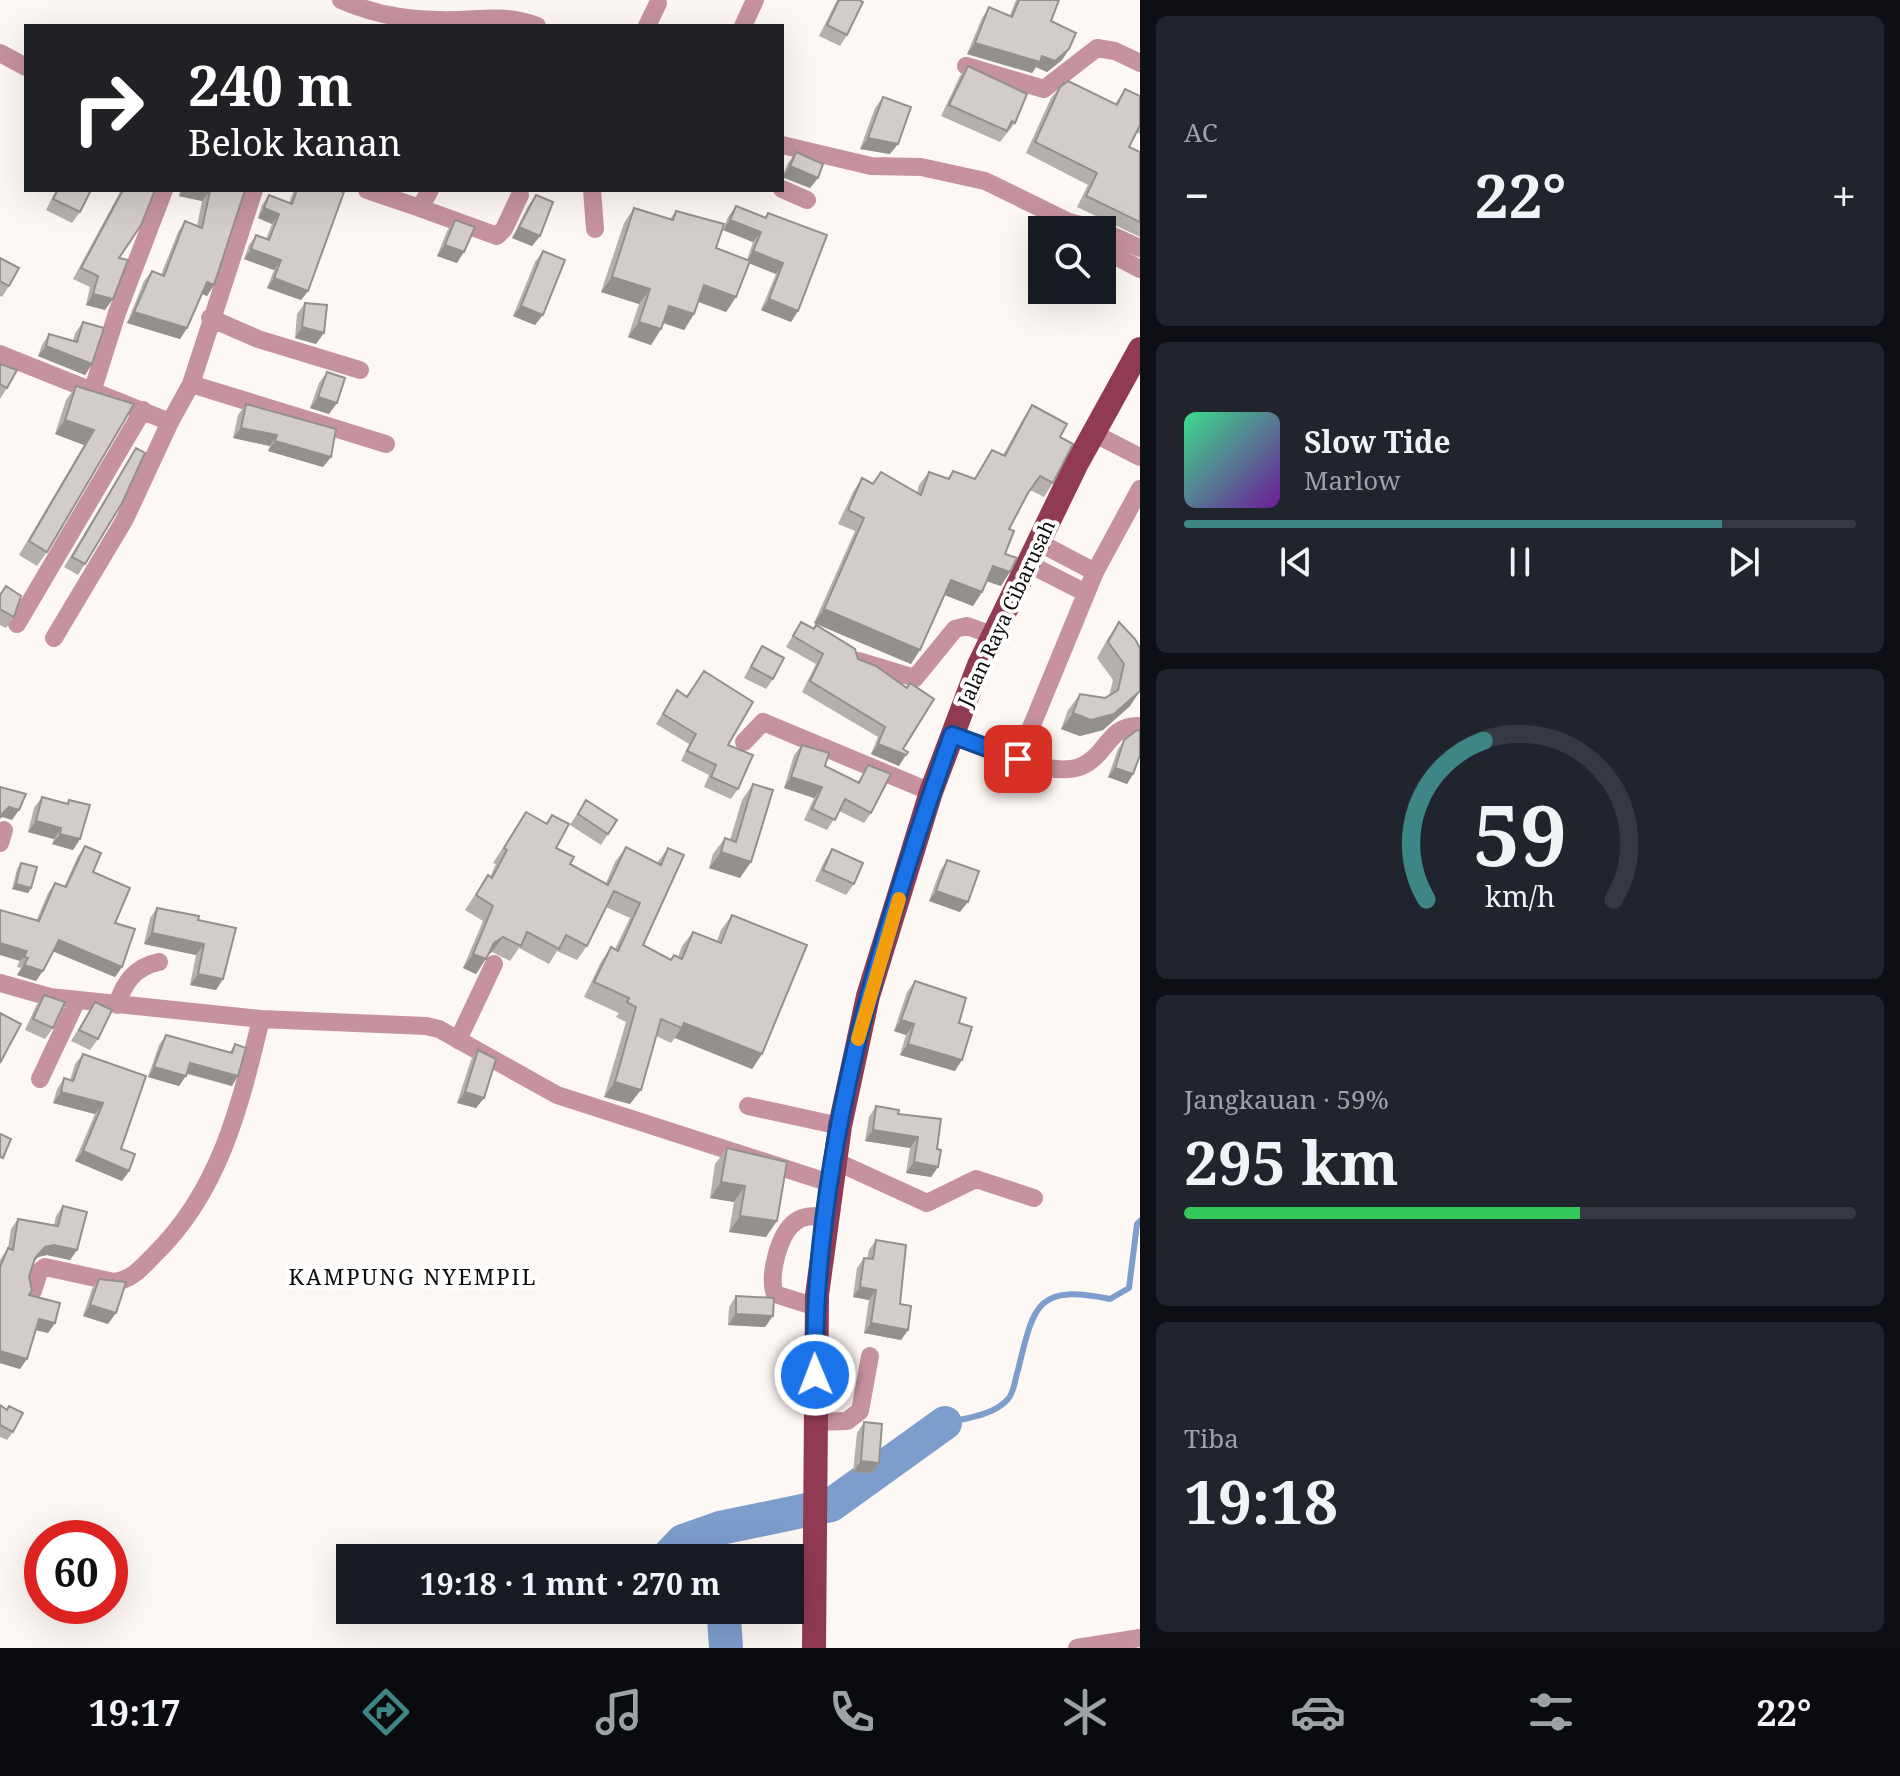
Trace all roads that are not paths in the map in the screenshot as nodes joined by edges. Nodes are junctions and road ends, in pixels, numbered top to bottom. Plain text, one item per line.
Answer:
1 (341, 0) edge
2 (755, 0) edge
3 (658, 3) dead end
4 (496, 14) edge
5 (530, 24) edge
6 (648, 24) edge
7 (744, 24) edge
8 (0, 53) edge
9 (1140, 63) edge
10 (24, 66) edge
11 (966, 66) edge
12 (784, 145) edge
13 (784, 190) edge
14 (163, 192) edge
15 (253, 192) edge
16 (373, 192) edge
17 (429, 192) edge
18 (592, 192) edge
19 (520, 195) dead end
20 (807, 200) dead end
21 (420, 208) junction
22 (1053, 216) edge
23 (595, 229) dead end
24 (1116, 237) edge
25 (1140, 248) edge
26 (1116, 256) edge
27 (1140, 269) edge
28 (210, 318) junction
29 (1140, 349) edge
30 (0, 354) edge
31 (360, 370) dead end
32 (191, 384) junction
33 (92, 392) junction
34 (143, 410) junction
35 (170, 422) junction
36 (1093, 433) junction
37 (386, 444) dead end
38 (1140, 457) edge
39 (1140, 489) edge
40 (1032, 552) junction
41 (1095, 572) junction
42 (1086, 593) junction
43 (17, 624) edge
44 (992, 635) junction
45 (54, 638) dead end
46 (859, 661) edge
47 (1140, 726) edge
48 (952, 735) junction
49 (744, 742) dead end
50 (1018, 759) junction
51 (931, 792) junction
52 (159, 962) dead end
53 (494, 964) edge
54 (0, 983) edge
55 (77, 1000) junction
56 (117, 1005) junction
57 (261, 1019) junction
58 (458, 1040) junction
59 (40, 1079) dead end
60 (748, 1106) dead end
61 (840, 1126) junction
62 (832, 1172) junction
63 (1034, 1198) dead end
64 (826, 1216) junction
65 (33, 1291) edge
66 (816, 1307) junction
67 (870, 1356) dead end
68 (814, 1422) junction
69 (1140, 1638) edge
70 (814, 1648) edge
71 (1077, 1648) edge

1 - 4 street
2 - 7 street
3 - 6 street
4 - 5 street
8 - 10 street
9 - 11 street
12 - 22 street
13 - 20 street
14 - 33 street
15 - 28 street
16 - 21 street
17 - 21 street
18 - 23 street
19 - 21 street
24 - 25 street
26 - 27 street
28 - 31 street
28 - 32 street
29 - 36 main road, Jalan Raya Cibarusah
30 - 33 street
32 - 35 street
32 - 37 street
33 - 34 street
34 - 35 street
34 - 43 street
35 - 45 street
36 - 38 street
36 - 40 main road, Jalan Raya Cibarusah
39 - 41 street
40 - 41 street
40 - 42 street
40 - 44 main road, Jalan Raya Cibarusah
41 - 42 street
42 - 50 street
44 - 46 street
44 - 48 main road, Jalan Raya Cibarusah
47 - 50 street
48 - 50 street
48 - 51 main road, Jalan Raya Cibarusah
49 - 51 street
51 - 61 main road, Jalan Raya Cibarusah
52 - 56 street
53 - 58 street
54 - 55 street
55 - 56 street
55 - 59 street
56 - 57 street
57 - 58 street
57 - 65 street
58 - 62 street
60 - 61 street
61 - 62 main road, Jalan Raya Cibarusah
62 - 63 street
62 - 64 main road, Jalan Raya Cibarusah
64 - 66 main road, Jalan Raya Cibarusah
64 - 66 street
66 - 68 main road, Jalan Raya Cibarusah
67 - 68 street
68 - 70 main road, Jalan Raya Cibarusah
69 - 71 street

